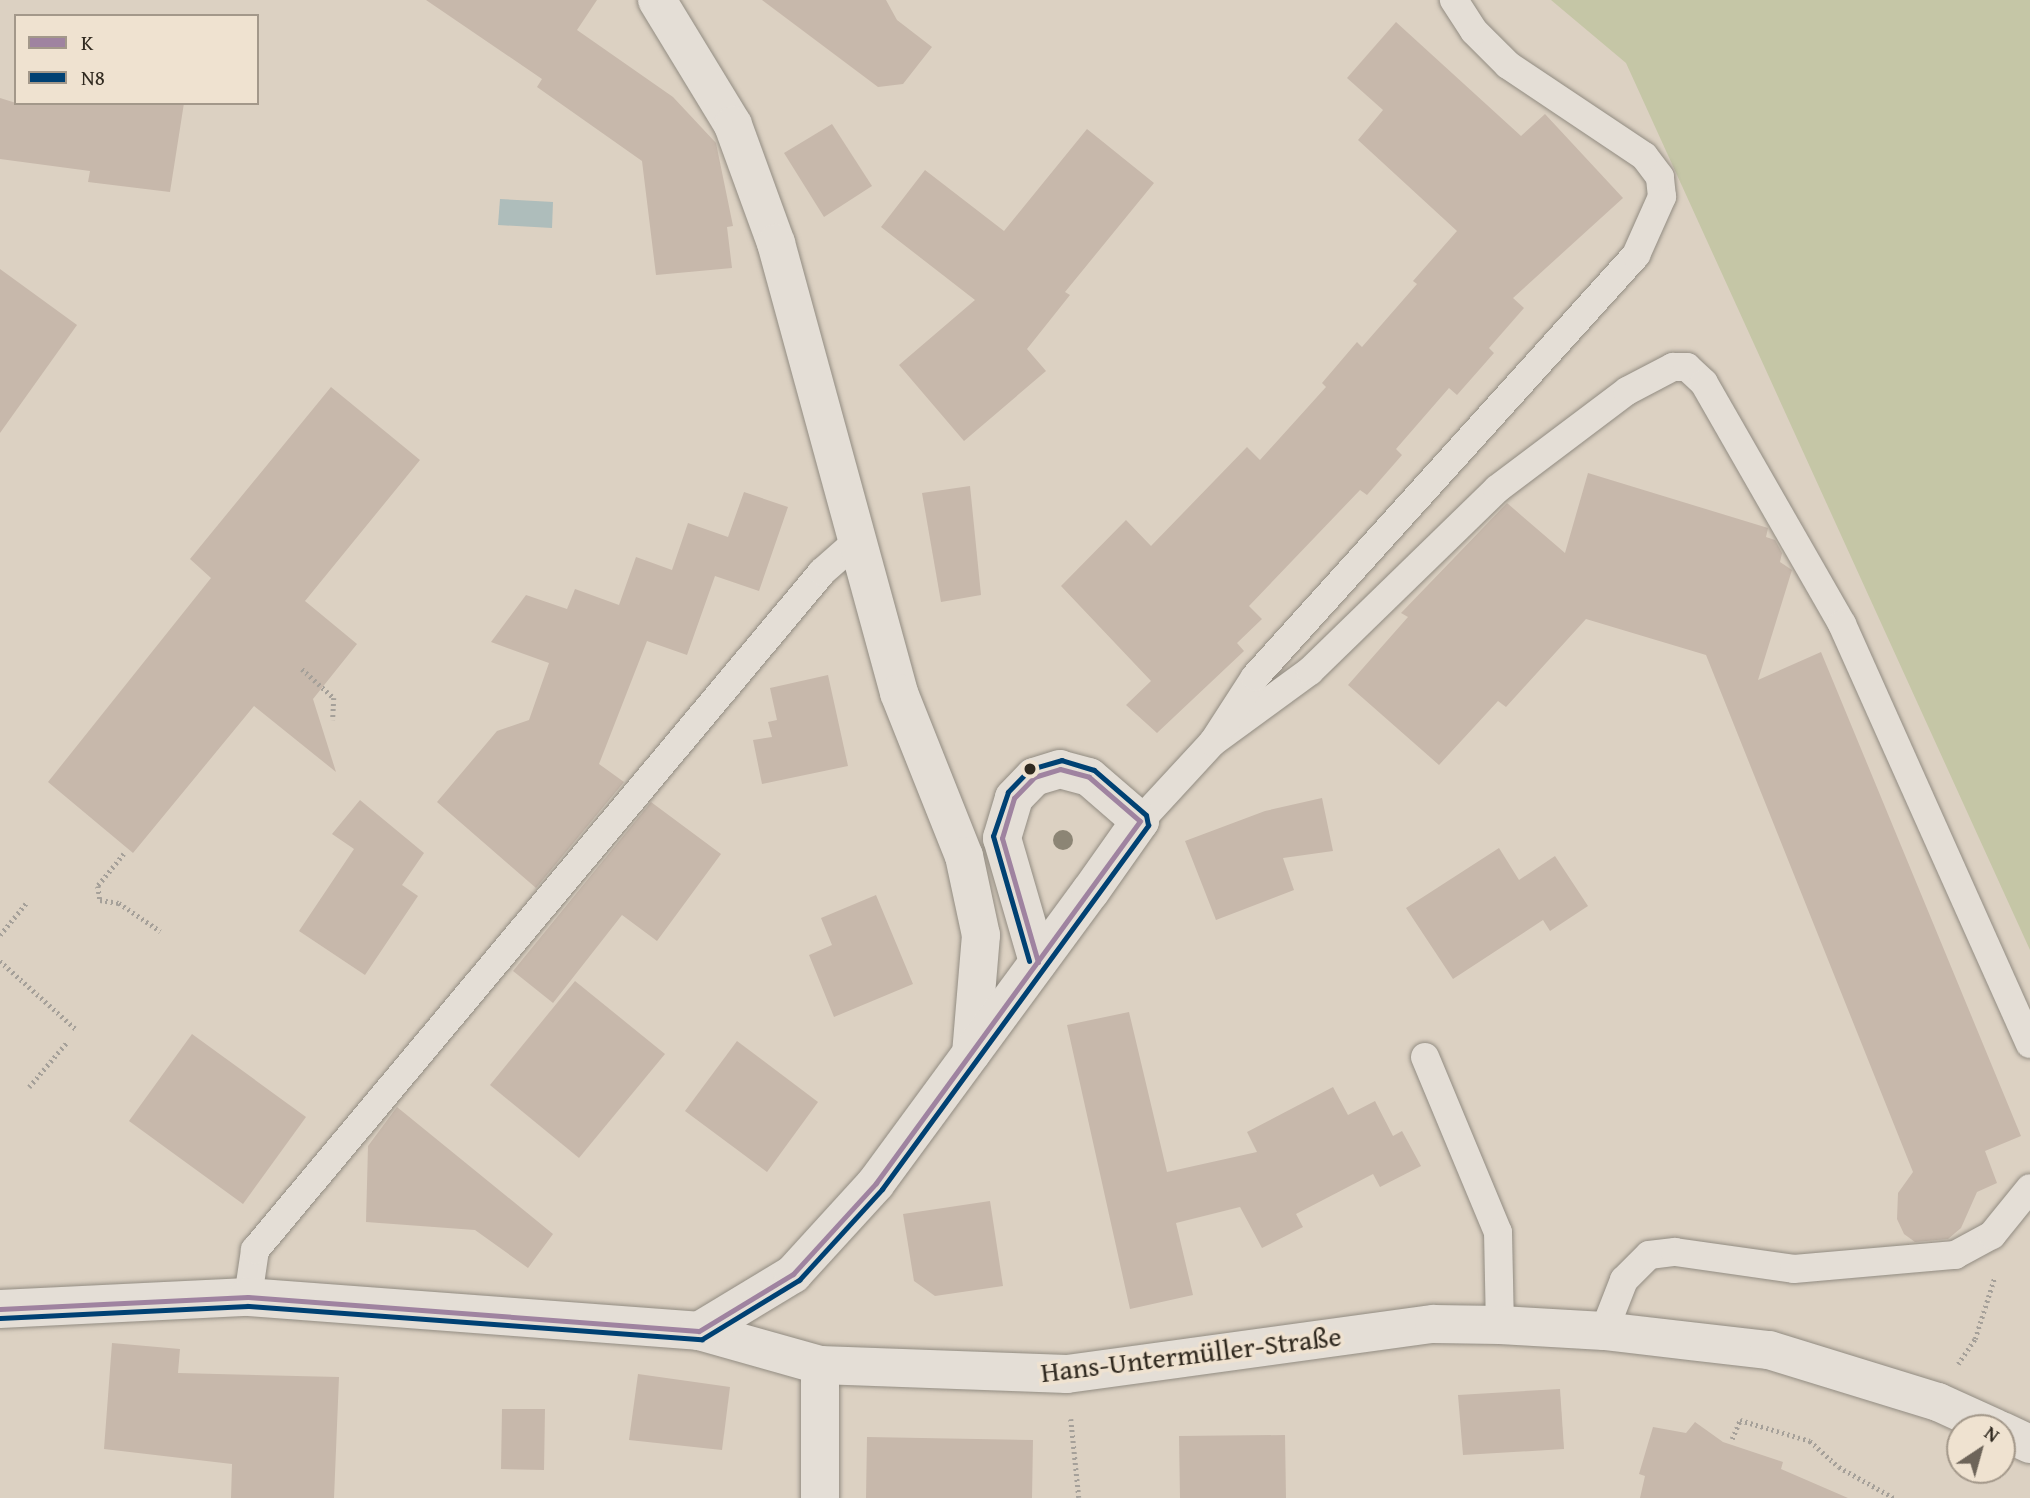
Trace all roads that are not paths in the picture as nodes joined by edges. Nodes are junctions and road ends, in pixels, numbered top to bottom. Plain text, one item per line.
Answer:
1 (657, 0) edge
2 (1454, 0) edge
3 (856, 542) junction
4 (1213, 742) junction
5 (1140, 821) junction
6 (1038, 962) junction
7 (2030, 1044) edge
8 (971, 1054) junction
9 (1425, 1057) dead end
10 (2030, 1188) edge
11 (248, 1297) junction
12 (0, 1309) edge
13 (1500, 1325) junction
14 (699, 1331) junction
15 (1604, 1331) junction
16 (820, 1365) junction
17 (1964, 1414) edge
18 (820, 1498) edge

1 - 3 street
2 - 4 lane
3 - 8 street
3 - 11 lane
4 - 5 lane
4 - 7 lane
5 - 6 street
5 - 6 street
6 - 8 street
8 - 14 street
9 - 13 lane
10 - 15 lane
11 - 12 street, Hans-Untermüller-Straße
11 - 14 street, Hans-Untermüller-Straße
13 - 15 street, Hans-Untermüller-Straße
13 - 16 street, Hans-Untermüller-Straße
14 - 16 street, Hans-Untermüller-Straße
15 - 17 street, Hans-Untermüller-Straße
16 - 18 street

